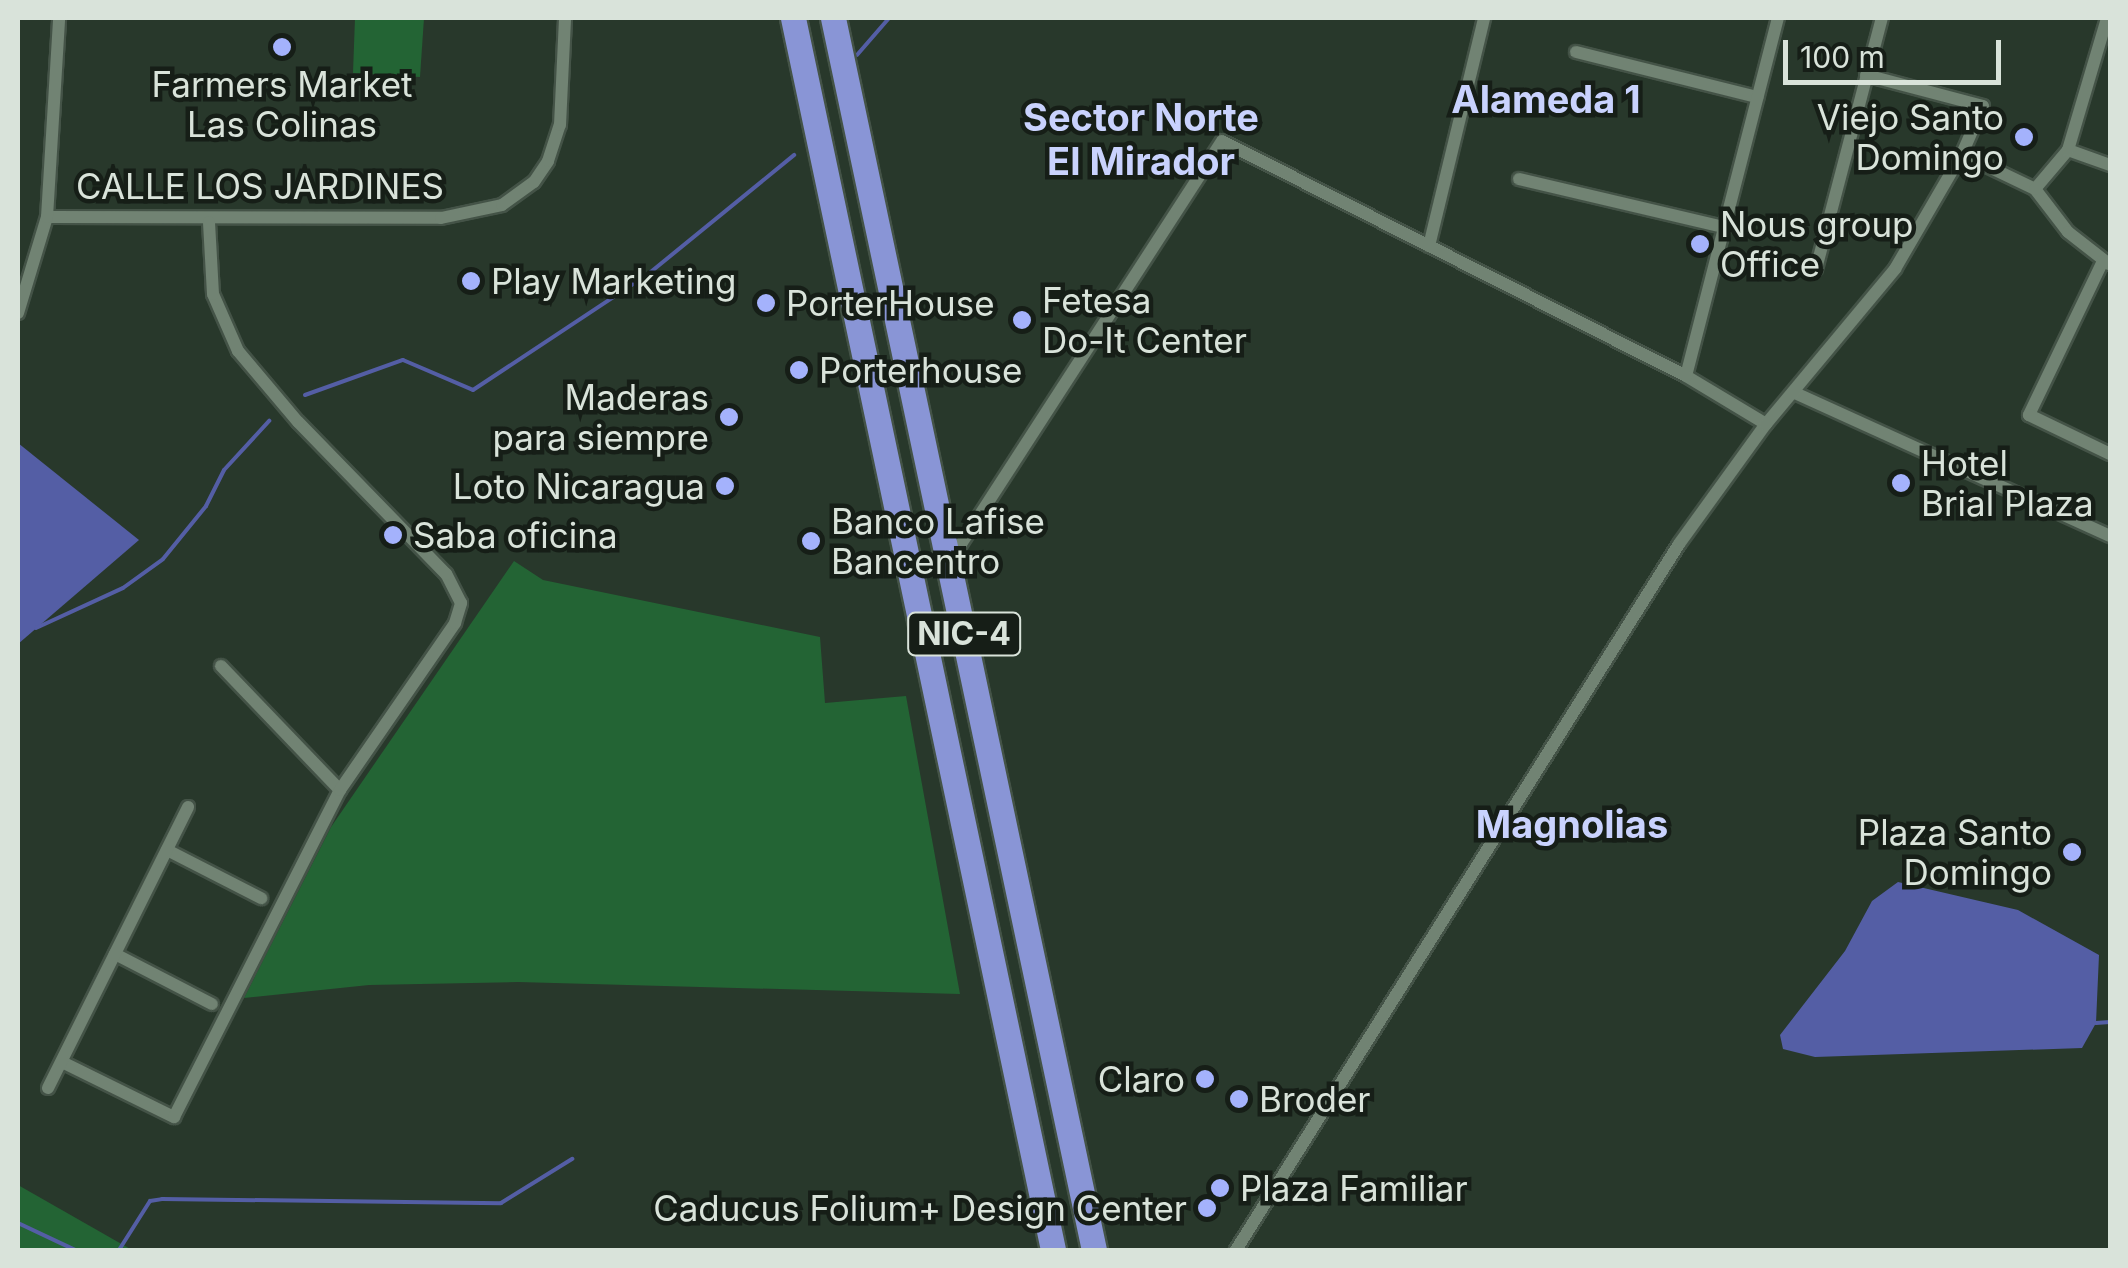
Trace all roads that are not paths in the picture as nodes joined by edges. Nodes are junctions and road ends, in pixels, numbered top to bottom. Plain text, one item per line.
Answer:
1 (59, 18) edge
2 (564, 18) edge
3 (794, 18) edge
4 (834, 18) edge
5 (1484, 18) edge
6 (1778, 18) edge
7 (1882, 18) edge
8 (2107, 18) edge
9 (1576, 52) dead end
10 (1866, 75) junction
11 (1757, 97) junction
12 (2068, 150) junction
13 (1962, 154) junction
14 (2110, 165) edge
15 (1519, 179) dead end
16 (2035, 189) junction
17 (47, 217) junction
18 (209, 222) junction
19 (1724, 228) junction
20 (1429, 246) junction
21 (2107, 263) edge
22 (1816, 270) dead end
23 (18, 313) edge
24 (1686, 376) junction
25 (1795, 393) junction
26 (1766, 424) junction
27 (2110, 454) edge
28 (2110, 536) edge
29 (949, 562) junction
30 (221, 666) dead end
31 (340, 790) junction
32 (188, 807) dead end
33 (167, 850) junction
34 (261, 898) dead end
35 (115, 954) junction
36 (212, 1004) dead end
37 (62, 1062) junction
38 (48, 1088) dead end
39 (1053, 1250) edge
40 (1094, 1250) edge
41 (1236, 1250) edge

1 - 17 street
2 - 18 street, CALLE LOS JARDINES
3 - 39 highway, NIC-4
4 - 29 highway, NIC-4
5 - 20 street
6 - 11 street
7 - 10 street
8 - 12 street
9 - 11 street
10 - 13 street
10 - 22 street
11 - 19 street
12 - 14 street
12 - 16 street
13 - 16 street
13 - 25 street
15 - 19 street
16 - 21 street
17 - 18 street, CALLE LOS JARDINES
17 - 23 street
18 - 31 street
19 - 24 street
20 - 24 street
20 - 29 street
21 - 27 street
24 - 26 street
25 - 26 street
25 - 28 street
26 - 41 street
29 - 40 highway, NIC-4
30 - 31 street
31 - 37 street
32 - 33 street
33 - 34 street
33 - 35 street
35 - 36 street
35 - 37 street
37 - 38 street

